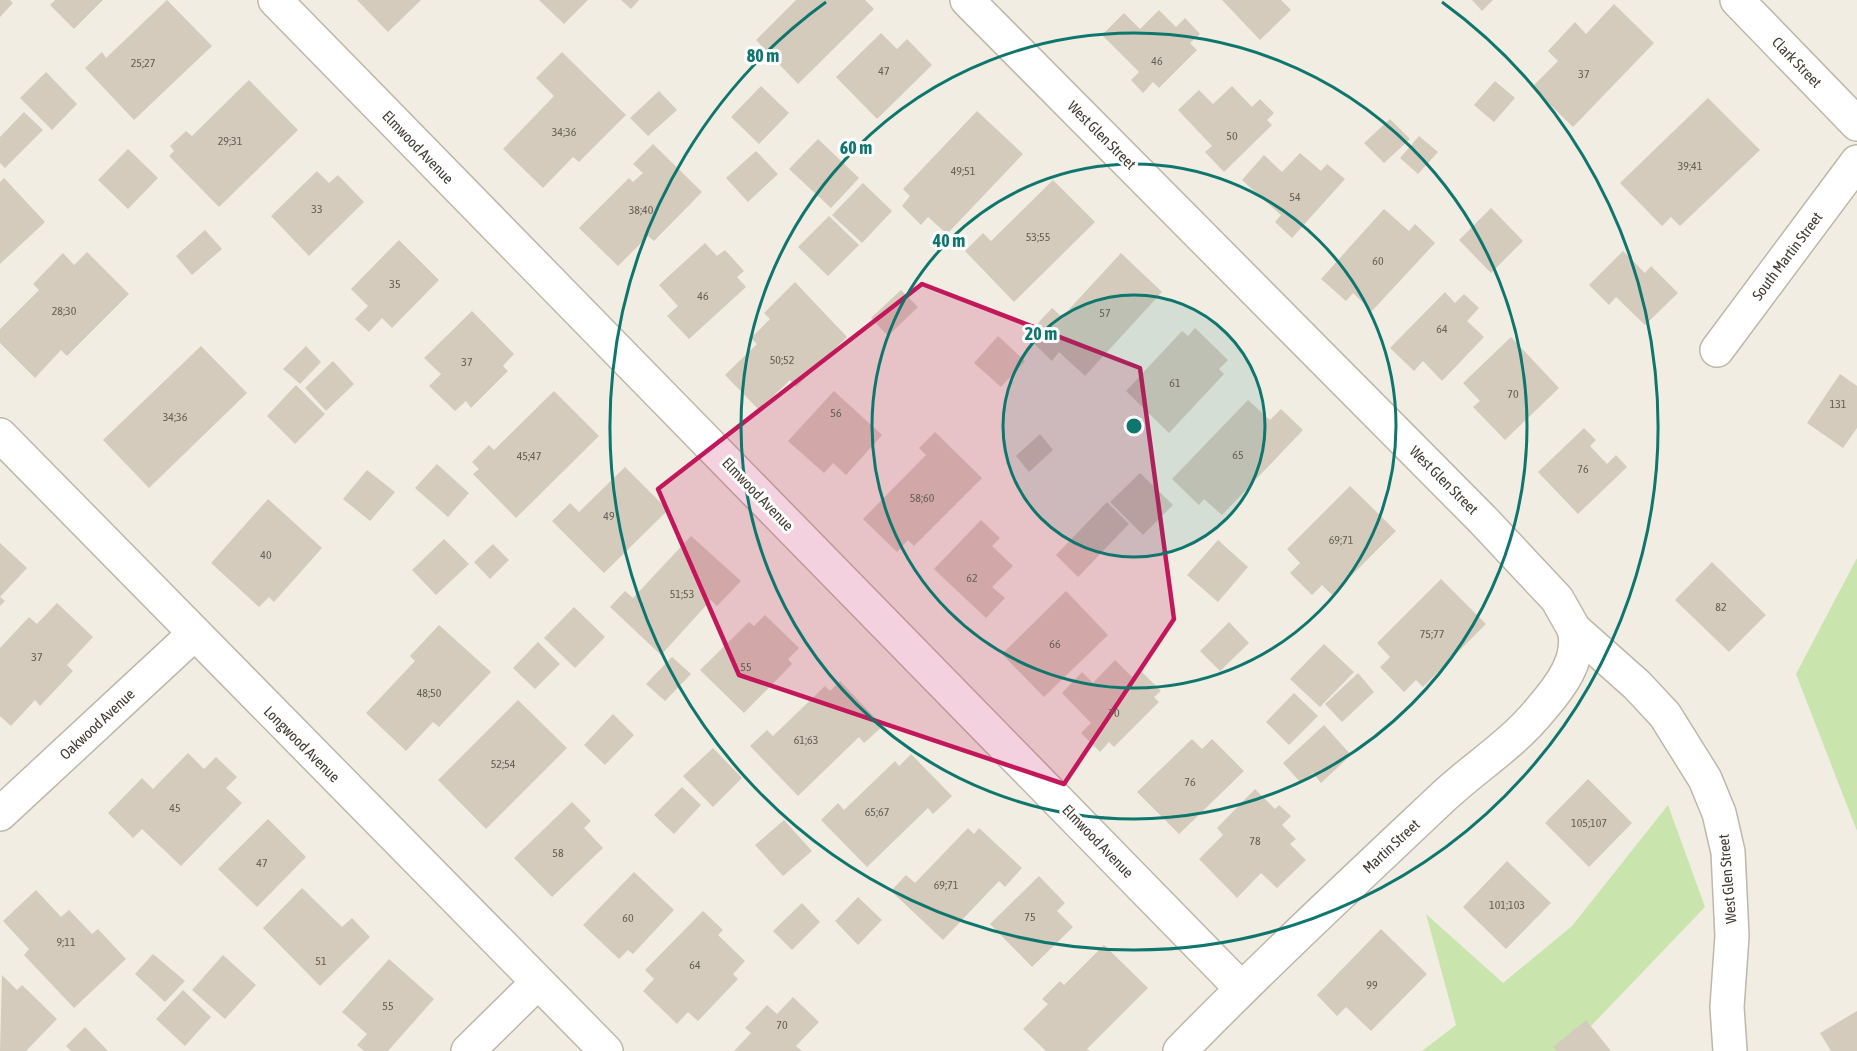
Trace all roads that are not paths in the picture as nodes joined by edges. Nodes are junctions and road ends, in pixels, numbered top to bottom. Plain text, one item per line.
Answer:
1 (274, 0) edge
2 (967, 0) edge
3 (1737, 0) edge
4 (1857, 124) edge
5 (1857, 162) edge
6 (1717, 350) dead end
7 (0, 435) edge
8 (1574, 629) junction
9 (194, 634) junction
10 (0, 814) edge
11 (538, 982) junction
12 (1241, 988) junction
13 (468, 1051) edge
14 (606, 1051) edge
15 (1180, 1051) edge
16 (1730, 1051) edge

1 - 12 street, Elmwood Avenue
2 - 8 street, West Glen Street
3 - 4 street, Clark Street
5 - 6 street, South Martin Street
7 - 9 street, Longwood Avenue
8 - 12 street, Martin Street
8 - 16 street, West Glen Street
9 - 10 street, Oakwood Avenue
9 - 11 street, Longwood Avenue
11 - 13 street
11 - 14 street, Longwood Avenue
12 - 15 street, Martin Street

